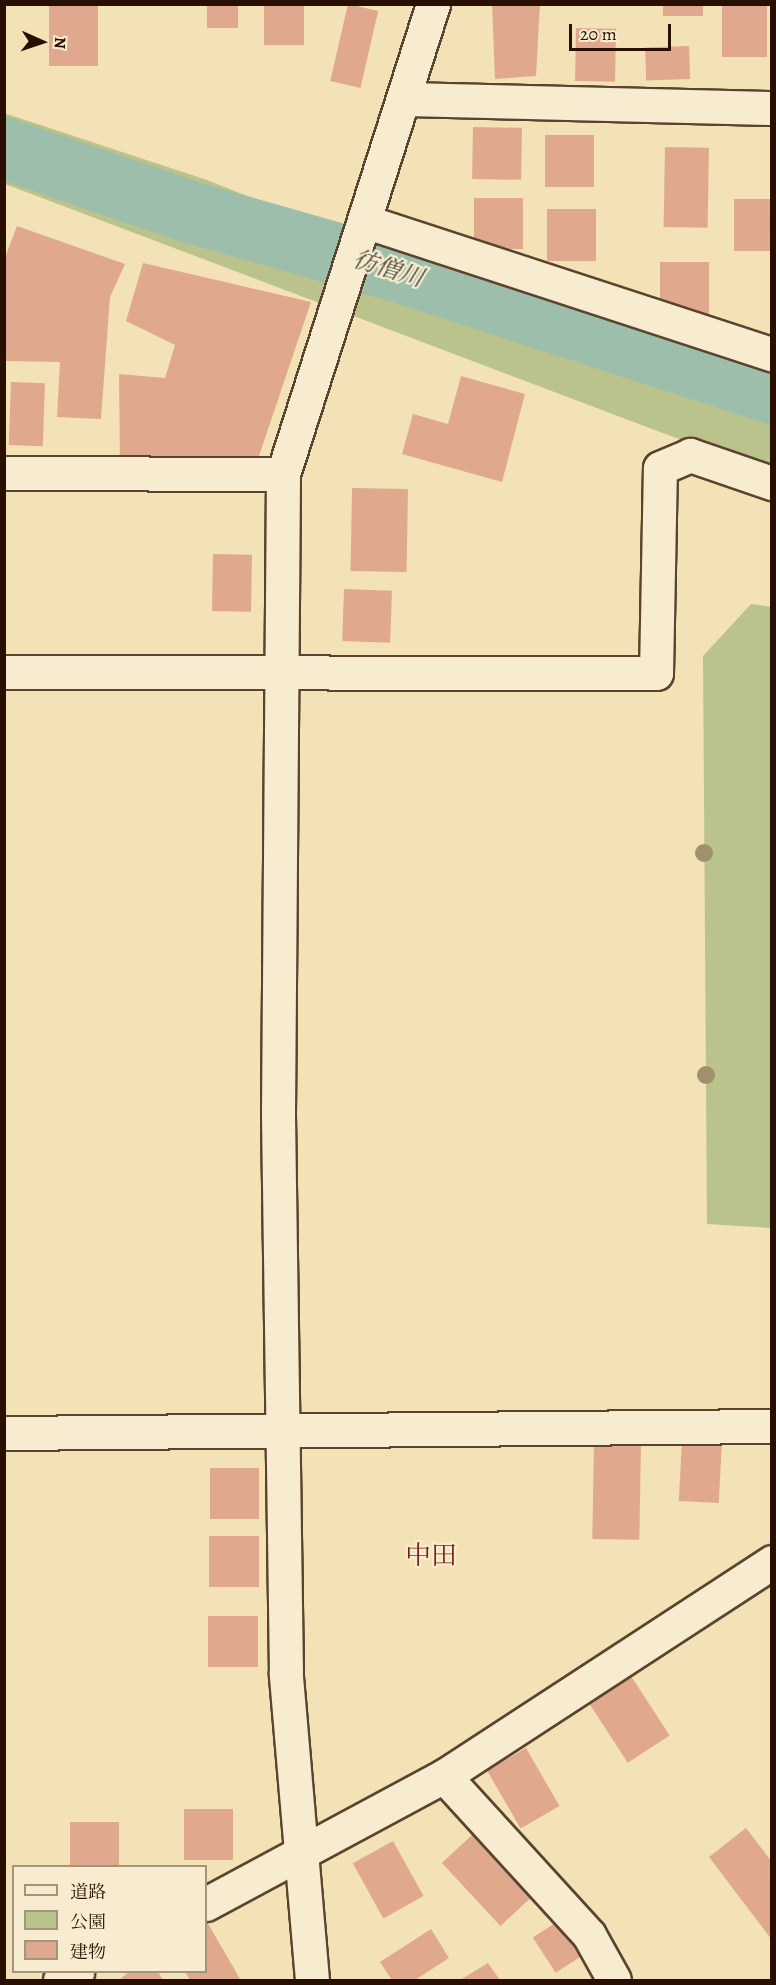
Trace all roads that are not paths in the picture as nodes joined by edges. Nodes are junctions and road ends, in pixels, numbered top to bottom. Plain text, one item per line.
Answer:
1 (433, 4) edge
2 (404, 99) junction
3 (771, 108) edge
4 (367, 222) junction
5 (771, 354) edge
6 (4, 473) edge
7 (283, 474) junction
8 (771, 483) edge
9 (4, 672) edge
10 (278, 674) junction
11 (771, 1426) edge
12 (283, 1432) junction
13 (4, 1433) edge
14 (771, 1562) edge
15 (444, 1776) junction
16 (301, 1853) junction
17 (207, 1903) edge
18 (312, 1980) edge
19 (614, 1980) edge

1 - 2 street
2 - 3 street
2 - 4 street
4 - 5 street
4 - 7 street
6 - 7 street
7 - 10 street
8 - 10 street
9 - 10 street
10 - 12 street
11 - 12 street
12 - 13 street
12 - 16 street
14 - 15 street
15 - 16 street
15 - 19 street
16 - 17 street
16 - 18 street

